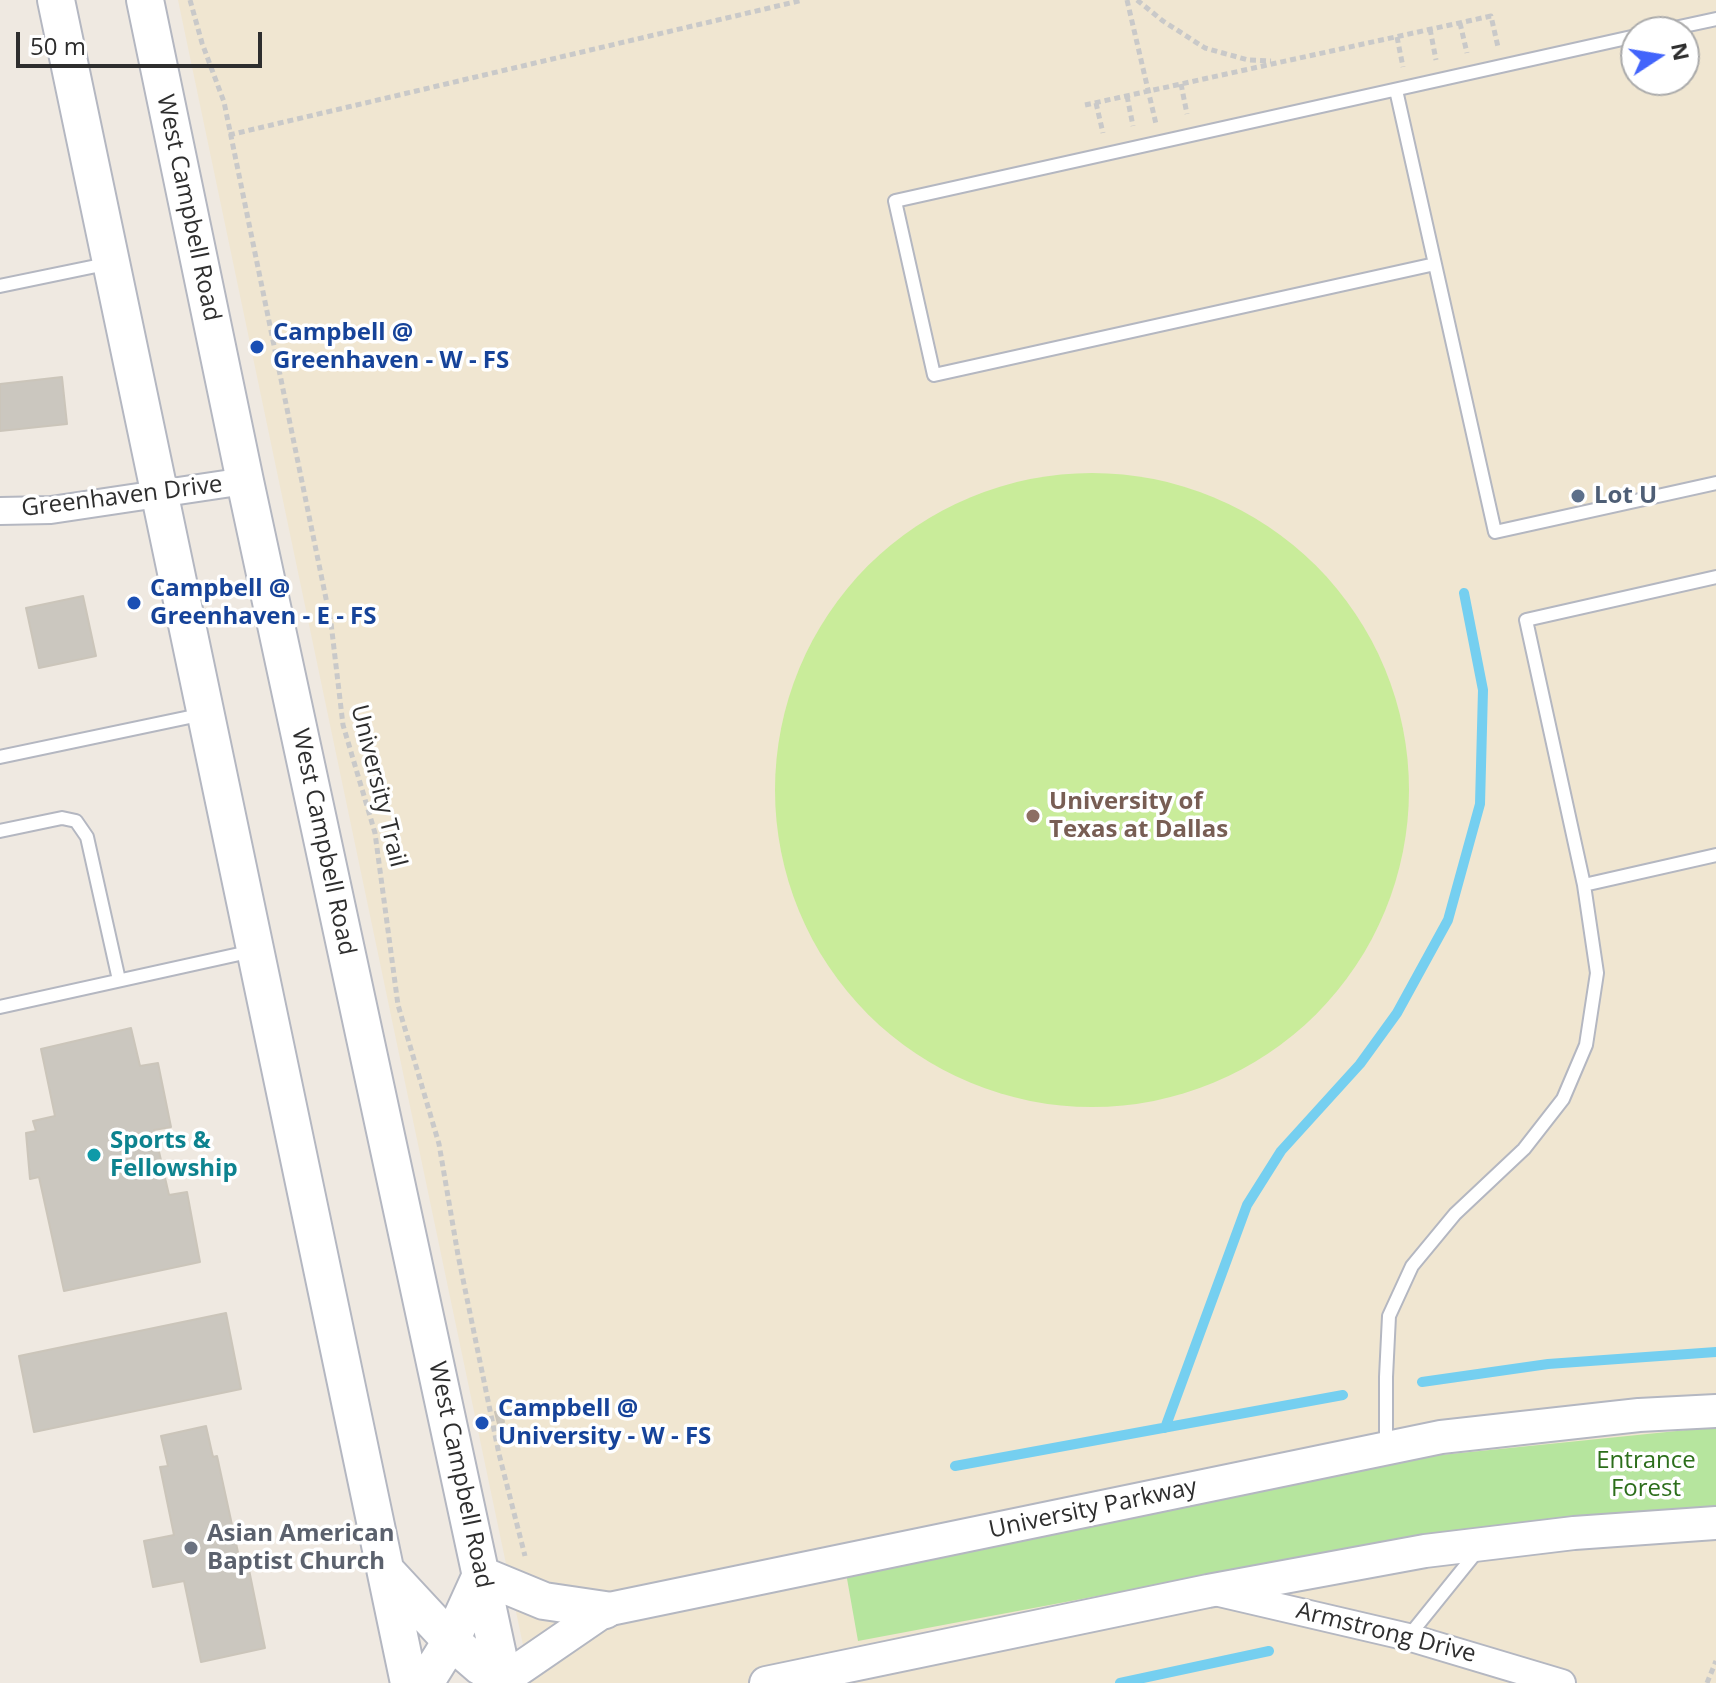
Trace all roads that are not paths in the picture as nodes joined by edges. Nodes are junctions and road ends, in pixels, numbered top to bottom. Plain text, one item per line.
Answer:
1 (56, 0) edge
2 (145, 0) edge
3 (1620, 40) edge
4 (1402, 88) junction
5 (111, 263) junction
6 (1435, 264) junction
7 (0, 286) edge
8 (245, 481) junction
9 (1716, 483) edge
10 (160, 494) junction
11 (0, 511) edge
12 (1716, 577) edge
13 (206, 713) junction
14 (0, 757) edge
15 (0, 831) edge
16 (1716, 855) edge
17 (1584, 885) junction
18 (257, 950) junction
19 (119, 980) junction
20 (0, 1007) edge
21 (1716, 1411) edge
22 (1386, 1448) junction
23 (1716, 1523) edge
24 (1482, 1545) junction
25 (385, 1570) junction
26 (481, 1575) junction
27 (1208, 1591) junction
28 (605, 1610) junction
29 (1408, 1637) junction
30 (451, 1641) junction
31 (505, 1682) edge
32 (409, 1683) edge
33 (425, 1683) edge
34 (766, 1683) edge
35 (1562, 1683) edge

1 - 5 main road
2 - 8 main road, West Campbell Road
3 - 4 lane
4 - 6 lane
4 - 6 lane
5 - 7 lane
5 - 10 main road
6 - 9 lane
8 - 10 street, Greenhaven Drive
8 - 26 main road, West Campbell Road
10 - 11 street, Greenhaven Drive
10 - 13 main road
12 - 17 lane
13 - 14 lane
13 - 18 main road
15 - 19 lane
16 - 17 lane
17 - 22 lane
18 - 19 lane
18 - 25 main road
19 - 20 lane
21 - 22 street, University Parkway
22 - 28 street, University Parkway
23 - 24 street
24 - 27 street
24 - 29 lane
25 - 30 main road
25 - 32 main road
26 - 28 main road
26 - 30 main road
26 - 31 main road, West Campbell Road
27 - 29 street, Armstrong Drive
27 - 34 street
28 - 31 street, University Parkway
29 - 35 street, Armstrong Drive
30 - 31 main road
30 - 33 main road

